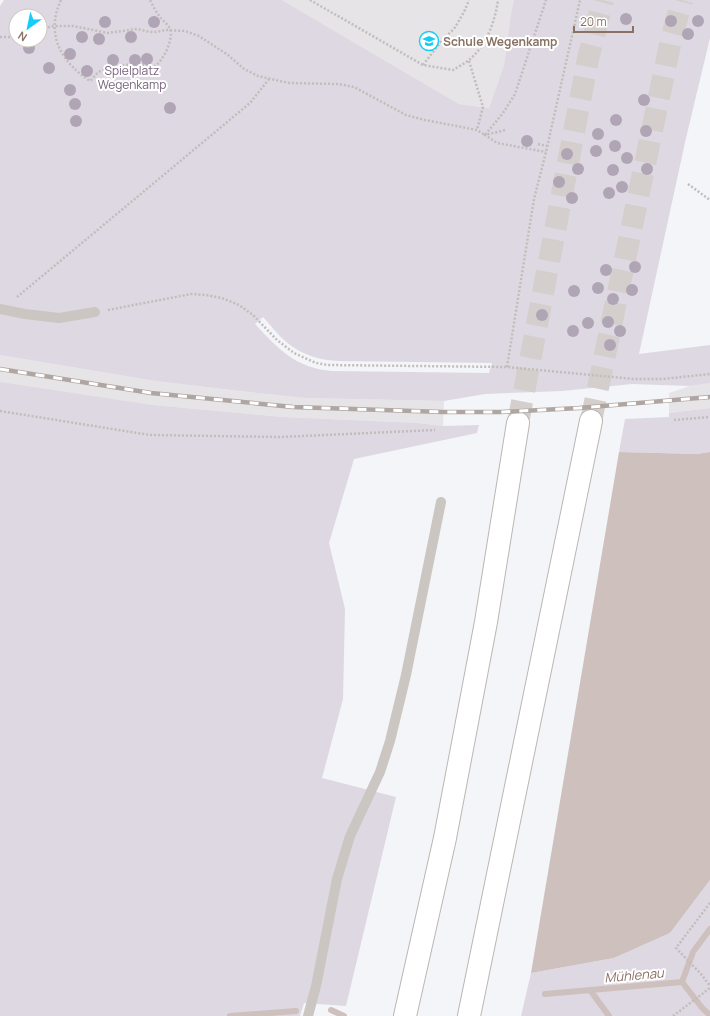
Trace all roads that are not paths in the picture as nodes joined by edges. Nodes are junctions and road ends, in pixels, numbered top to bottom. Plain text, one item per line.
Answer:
1 (4, 309) edge
2 (95, 312) road end
3 (591, 421) tunnel mouth
4 (518, 423) tunnel mouth
5 (440, 502) dead end
6 (308, 1016) edge
7 (405, 1016) edge
8 (469, 1016) edge

1 - 2 lane
3 - 8 highway
4 - 7 highway
5 - 6 lane

